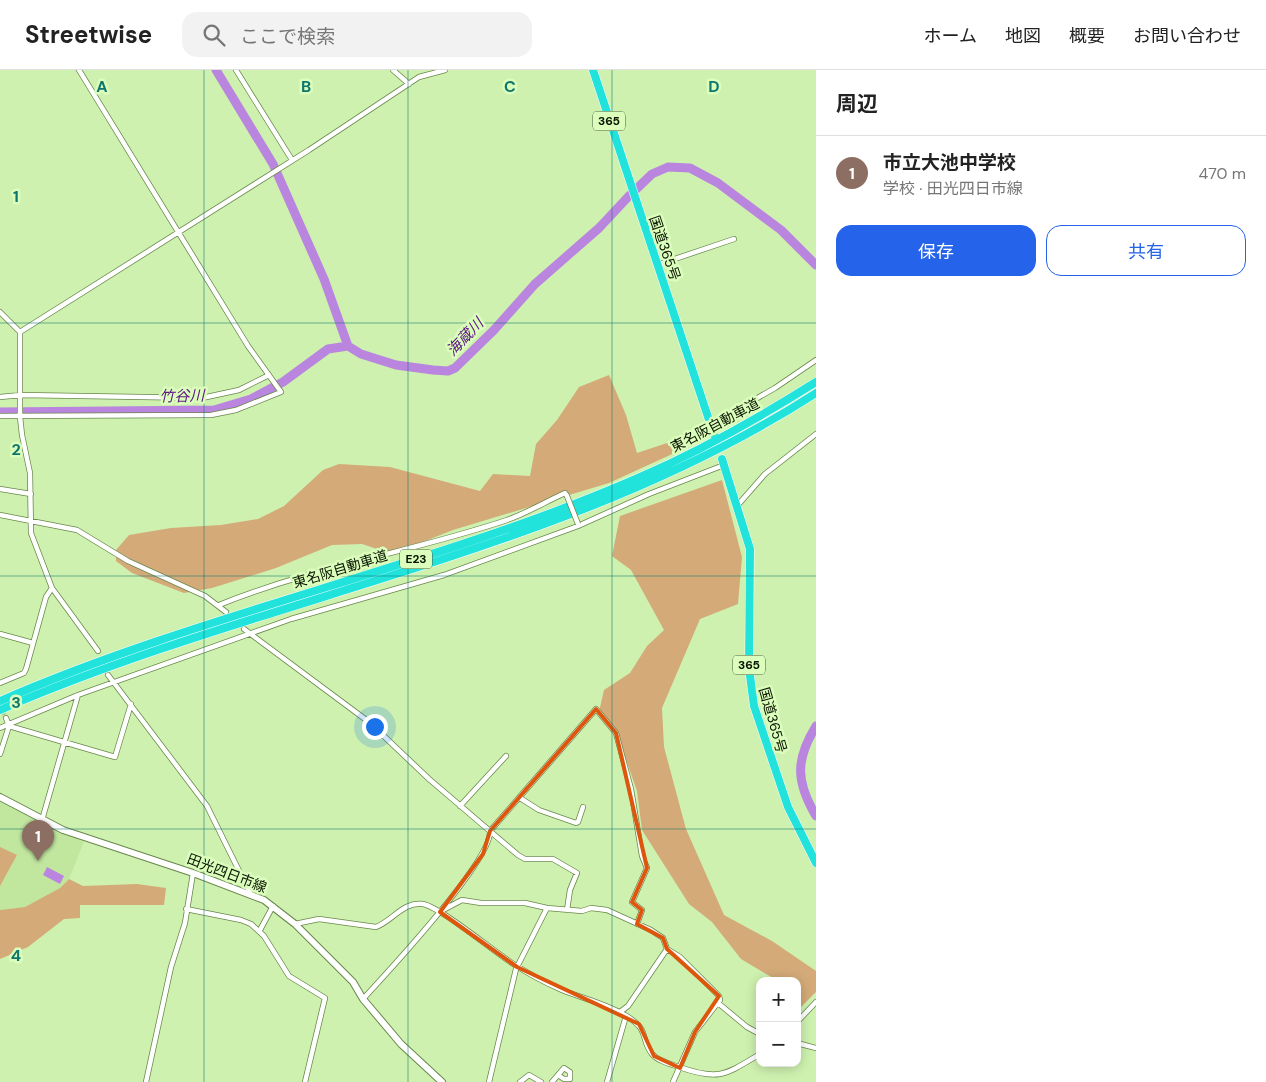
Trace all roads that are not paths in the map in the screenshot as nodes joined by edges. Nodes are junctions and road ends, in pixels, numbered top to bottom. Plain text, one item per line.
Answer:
1 (79, 70) edge
2 (236, 70) edge
3 (393, 70) edge
4 (445, 70) edge
5 (593, 70) edge
6 (409, 84) junction
7 (292, 160) junction
8 (179, 233) junction
9 (734, 239) dead end
10 (657, 265) junction
11 (0, 312) edge
12 (20, 332) junction
13 (816, 360) edge
14 (270, 376) junction
15 (816, 382) edge
16 (816, 392) edge
17 (21, 396) junction
18 (0, 397) edge
19 (0, 416) edge
20 (21, 416) junction
21 (710, 425) junction
22 (816, 434) edge
23 (714, 435) dead end
24 (723, 462) joint
25 (0, 489) edge
26 (32, 494) junction
27 (737, 506) junction
28 (0, 515) edge
29 (31, 522) junction
30 (578, 525) junction
31 (52, 588) junction
32 (219, 605) junction
33 (226, 612) dead end
34 (244, 629) dead end
35 (0, 634) edge
36 (249, 634) junction
37 (33, 643) junction
38 (98, 651) dead end
39 (108, 675) dead end
40 (115, 682) junction
41 (0, 683) edge
42 (78, 696) junction
43 (0, 701) edge
44 (131, 704) junction
45 (0, 710) edge
46 (6, 718) tunnel mouth
47 (9, 725) junction
48 (0, 728) edge
49 (65, 742) junction
50 (0, 754) edge
51 (506, 756) dead end
52 (0, 797) edge
53 (520, 798) junction
54 (460, 806) junction
55 (583, 807) dead end
56 (42, 820) junction
57 (490, 831) junction
58 (816, 863) edge
59 (193, 873) junction
60 (250, 893) junction
61 (273, 906) junction
62 (547, 908) junction
63 (186, 909) junction
64 (567, 910) junction
65 (440, 912) junction
66 (295, 924) junction
67 (637, 924) junction
68 (260, 930) junction
69 (666, 948) junction
70 (517, 966) junction
71 (363, 999) junction
72 (816, 1002) edge
73 (718, 1003) junction
74 (620, 1012) junction
75 (626, 1016) junction
76 (801, 1018) edge
77 (756, 1032) edge
78 (801, 1044) edge
79 (816, 1048) edge
80 (756, 1056) edge
81 (680, 1068) junction
82 (558, 1075) dead end
83 (146, 1082) edge
84 (305, 1082) edge
85 (442, 1082) edge
86 (489, 1082) edge
87 (520, 1082) edge
88 (541, 1082) edge
89 (552, 1082) edge
90 (607, 1082) edge
91 (673, 1082) edge

1 - 8 street
2 - 7 street
3 - 6 street
4 - 6 street
5 - 10 highway, 国道365号 / 365
6 - 7 street
7 - 8 street
8 - 12 street
8 - 14 street
9 - 10 street
10 - 21 highway, 国道365号 / 365
11 - 12 street
12 - 17 street
13 - 21 street
14 - 17 street
14 - 20 street
15 - 43 highway, 東名阪自動車道 / E23
16 - 45 highway, 東名阪自動車道 / E23
17 - 18 street
17 - 20 street
19 - 20 street
20 - 26 street
21 - 23 highway, 国道365号 / 365
22 - 27 street
24 - 27 highway, 国道365号 / 365
24 - 30 street
25 - 26 street
26 - 29 street
27 - 58 highway, 国道365号 / 365
28 - 29 street
29 - 31 street
29 - 32 street
30 - 32 street, bridge
30 - 36 street
31 - 37 street
31 - 38 street
32 - 33 street
34 - 36 street
35 - 37 street
36 - 40 street
36 - 54 street
37 - 41 street
39 - 40 street
40 - 42 street
40 - 44 street
42 - 47 street
42 - 49 street
44 - 49 street
44 - 60 street
46 - 47 street
47 - 48 street
47 - 49 street
47 - 50 street
49 - 56 street
51 - 54 street
52 - 56 main road, 田光四日市線
53 - 55 street
53 - 57 street
53 - 67 street
54 - 57 street
56 - 59 main road, 田光四日市線
57 - 64 street
57 - 65 street
59 - 60 main road, 田光四日市線
59 - 63 street
60 - 61 main road, 田光四日市線
61 - 66 main road, 田光四日市線
61 - 68 street
62 - 64 street
62 - 65 street
62 - 70 street
63 - 68 street
63 - 83 street
64 - 67 street
65 - 66 street
65 - 70 street
65 - 71 street
66 - 71 main road, 田光四日市線
67 - 69 street
68 - 84 street
69 - 73 street
69 - 74 street
70 - 74 street
70 - 86 street
71 - 85 main road, 田光四日市線
72 - 76 street
73 - 77 street
73 - 81 street
74 - 75 street
75 - 81 street
75 - 90 street
78 - 79 street
80 - 81 street
81 - 91 street
82 - 89 street
87 - 88 street

